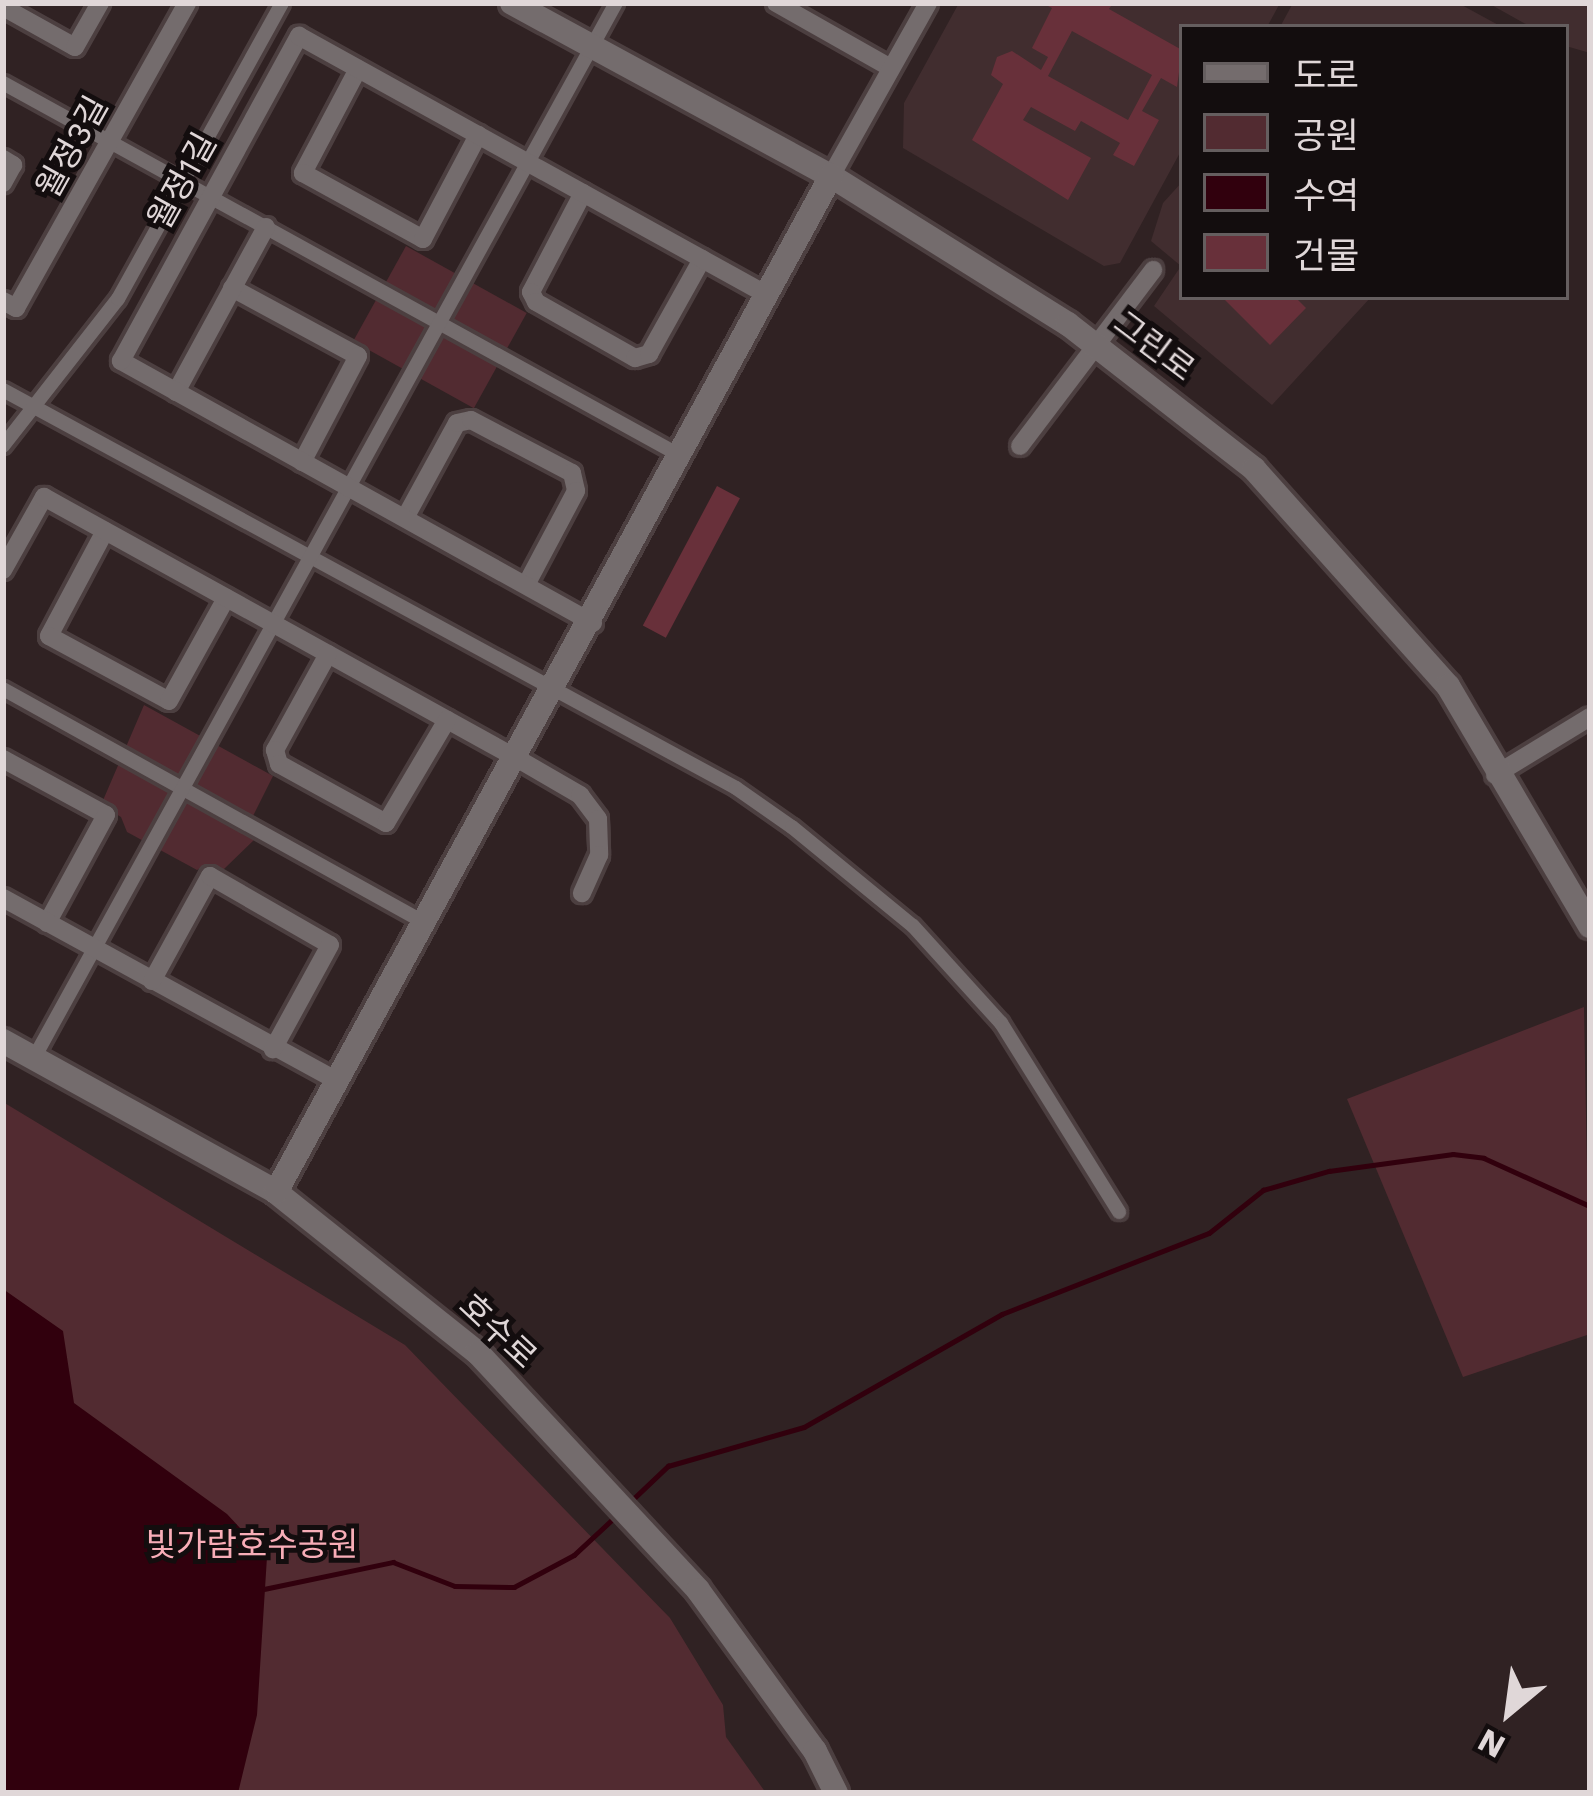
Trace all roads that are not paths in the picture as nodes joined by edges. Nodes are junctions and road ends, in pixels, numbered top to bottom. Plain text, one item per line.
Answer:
1 (100, 3) edge
2 (187, 3) edge
3 (282, 3) edge
4 (512, 3) edge
5 (616, 3) edge
6 (776, 3) edge
7 (928, 3) edge
8 (3, 7) edge
9 (591, 46) junction
10 (891, 68) junction
11 (358, 69) junction
12 (3, 82) edge
13 (478, 135) junction
14 (109, 141) junction
15 (8, 162) edge
16 (527, 162) junction
17 (831, 176) junction
18 (183, 182) junction
19 (3, 183) edge
20 (583, 193) junction
21 (211, 197) junction
22 (266, 227) junction
23 (702, 259) junction
24 (1154, 270) dead end
25 (232, 288) junction
26 (769, 296) junction
27 (3, 301) edge
28 (439, 322) junction
29 (1097, 343) junction
30 (3, 390) edge
31 (176, 392) junction
32 (34, 408) junction
33 (3, 446) edge
34 (1019, 446) dead end
35 (681, 456) junction
36 (302, 461) junction
37 (348, 486) junction
38 (405, 518) junction
39 (105, 531) junction
40 (312, 562) junction
41 (3, 570) edge
42 (526, 585) junction
43 (226, 598) junction
44 (593, 623) junction
45 (277, 626) junction
46 (328, 654) junction
47 (3, 689) edge
48 (555, 694) junction
49 (1590, 717) edge
50 (447, 720) junction
51 (3, 759) edge
52 (518, 759) junction
53 (1495, 775) junction
54 (185, 790) junction
55 (582, 892) dead end
56 (3, 898) edge
57 (47, 923) junction
58 (426, 923) junction
59 (1590, 926) edge
60 (94, 950) junction
61 (152, 981) junction
62 (3, 1041) edge
63 (273, 1049) junction
64 (34, 1058) junction
65 (337, 1081) junction
66 (276, 1192) junction
67 (1119, 1212) dead end
68 (836, 1793) edge

1 - 8 street, 월정3길
2 - 14 street, 월정3길
3 - 18 street
4 - 9 street, 그린로
5 - 9 street
6 - 10 street
7 - 10 street
9 - 16 street
9 - 17 street, 그린로
10 - 17 street
11 - 13 street, 월정1길
11 - 13 street
11 - 21 street, 월정1길
12 - 14 street
13 - 16 street, 월정1길
14 - 18 street
14 - 27 street, 월정3길
15 - 19 street
16 - 20 street, 월정1길
16 - 28 street
17 - 26 street
17 - 29 street, 그린로
18 - 21 street
18 - 32 street
20 - 23 street, 월정1길
20 - 23 street
21 - 22 street
21 - 31 street, 월정1길
22 - 25 street
22 - 28 street
23 - 26 street, 월정1길
24 - 29 street
25 - 31 street
25 - 36 street
26 - 35 street
28 - 35 street
28 - 37 street
29 - 34 street
29 - 53 street, 그린로
30 - 32 street
31 - 36 street, 월정1길
32 - 33 street
32 - 40 street
35 - 44 street
36 - 37 street, 월정1길
37 - 38 street, 월정1길
37 - 40 street
38 - 42 street, 월정1길
38 - 42 street
39 - 41 street
39 - 43 street
39 - 43 street
40 - 45 street
40 - 48 street
42 - 44 street, 월정1길
43 - 45 street
44 - 48 street
45 - 46 street
45 - 54 street
46 - 50 street
46 - 50 street
47 - 54 street
48 - 52 street
48 - 67 street
49 - 53 street
50 - 52 street
51 - 57 street
52 - 55 street
52 - 58 street
53 - 59 street, 그린로
54 - 58 street
54 - 60 street
56 - 57 street
57 - 60 street
58 - 65 street
60 - 61 street
60 - 64 street
61 - 63 street
61 - 63 street
62 - 64 street, 호수로
63 - 65 street
64 - 66 street, 호수로
65 - 66 street
66 - 68 street, 호수로

